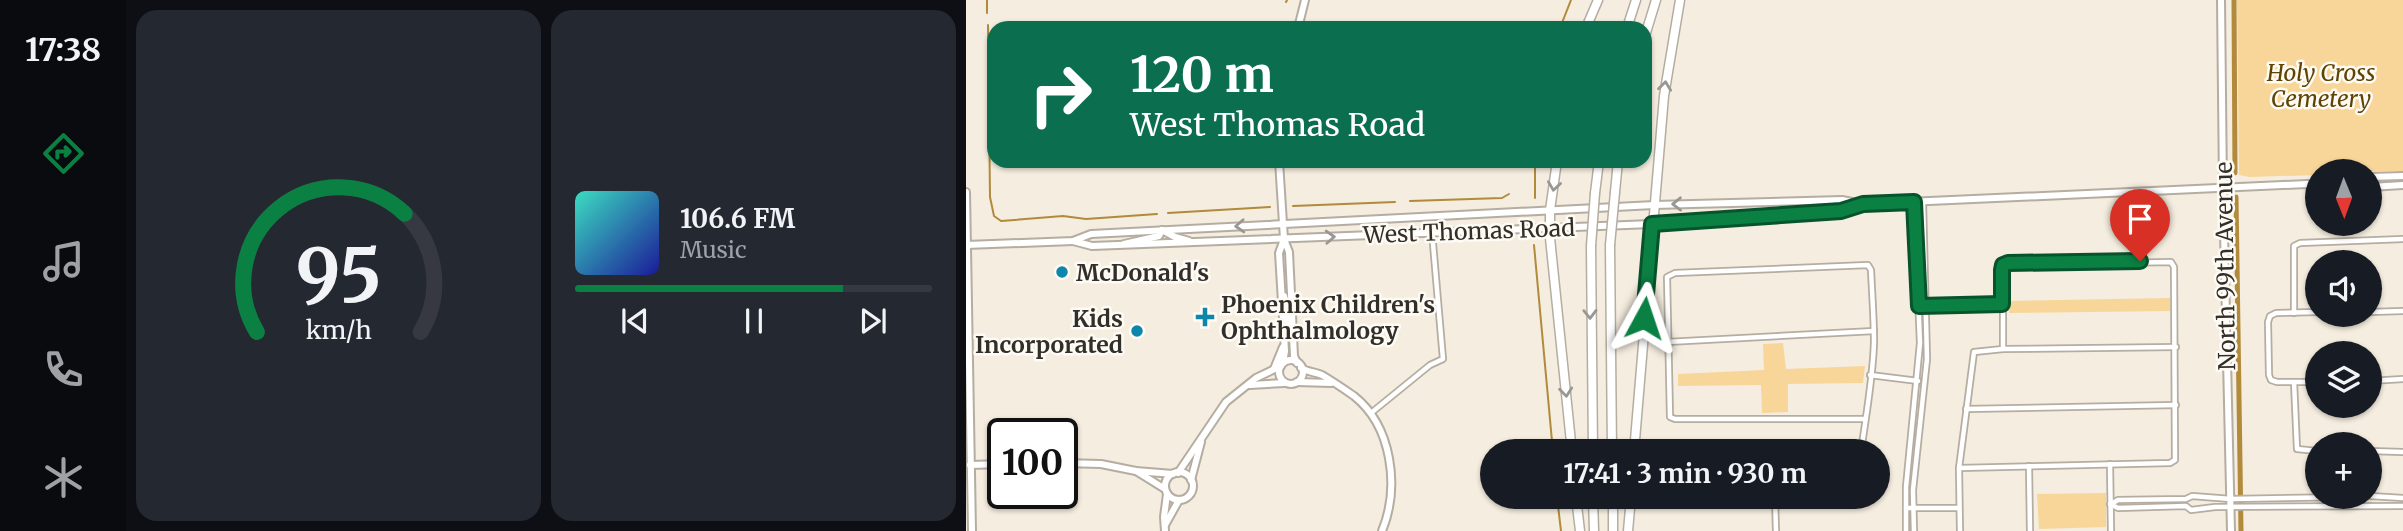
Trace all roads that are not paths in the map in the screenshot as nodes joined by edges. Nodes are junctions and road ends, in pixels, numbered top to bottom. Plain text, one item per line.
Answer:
1 (1305, 0) edge
2 (1598, 0) edge
3 (1636, 0) edge
4 (1656, 0) edge
5 (1680, 0) edge
6 (2221, 0) edge
7 (1300, 21) edge
8 (1589, 21) edge
9 (1629, 21) edge
10 (1650, 21) edge
11 (1279, 168) edge
12 (1556, 168) edge
13 (1597, 168) edge
14 (1617, 168) edge
15 (2403, 176) edge
16 (2382, 177) edge
17 (2305, 184) edge
18 (2403, 186) edge
19 (2382, 187) edge
20 (2223, 188) junction
21 (966, 191) edge
22 (1914, 202) junction
23 (1923, 202) junction
24 (1863, 204) junction
25 (1654, 205) junction
26 (1550, 210) junction
27 (1406, 219) junction
28 (1283, 224) junction
29 (1652, 224) junction
30 (1549, 228) junction
31 (1162, 230) junction
32 (1432, 232) junction
33 (1400, 234) junction
34 (1284, 239) junction
35 (2403, 239) edge
36 (1073, 241) junction
37 (1197, 243) junction
38 (966, 245) edge
39 (1119, 246) junction
40 (1281, 288) junction
41 (2002, 304) junction
42 (1922, 306) junction
43 (2403, 311) edge
44 (2382, 312) edge
45 (2294, 313) junction
46 (2305, 313) edge
47 (1293, 327) junction
48 (1874, 331) junction
49 (1667, 342) junction
50 (1284, 346) junction
51 (2176, 347) junction
52 (2003, 349) junction
53 (1299, 365) junction
54 (1279, 366) junction
55 (1870, 375) junction
56 (2403, 379) edge
57 (1918, 381) junction
58 (2382, 381) edge
59 (1297, 382) junction
60 (1924, 382) junction
61 (2294, 382) junction
62 (2305, 382) edge
63 (1284, 383) junction
64 (1332, 383) junction
65 (1250, 385) junction
66 (2176, 405) junction
67 (1966, 409) junction
68 (1371, 414) junction
69 (1865, 419) junction
70 (1571, 439) edge
71 (1593, 439) edge
72 (1612, 439) edge
73 (1634, 439) edge
74 (1863, 439) edge
75 (1201, 442) junction
76 (2305, 450) edge
77 (2382, 451) edge
78 (2403, 452) edge
79 (1078, 463) edge
80 (987, 464) edge
81 (2110, 464) junction
82 (968, 465) edge
83 (2029, 466) junction
84 (1959, 468) junction
85 (1136, 471) junction
86 (1176, 473) junction
87 (1191, 480) junction
88 (1166, 491) junction
89 (2382, 497) edge
90 (2403, 498) edge
91 (2186, 499) junction
92 (2305, 499) edge
93 (1179, 500) junction
94 (2231, 503) junction
95 (2110, 504) junction
96 (2186, 506) junction
97 (2403, 506) edge
98 (1906, 508) junction
99 (1912, 508) junction
100 (1959, 508) junction
101 (1577, 509) edge
102 (1593, 509) edge
103 (1613, 509) edge
104 (1629, 509) edge
105 (1775, 509) edge
106 (1165, 528) edge
107 (972, 531) edge
108 (1382, 531) edge
109 (1580, 531) edge
110 (1594, 531) edge
111 (1614, 531) edge
112 (1628, 531) edge
113 (1776, 531) edge
114 (1906, 531) edge
115 (1914, 531) edge
116 (1960, 531) edge
117 (2030, 531) edge
118 (2110, 531) edge
119 (2231, 531) edge

1 - 7 main road
2 - 8 highway
3 - 9 highway
4 - 10 highway
25 -> 5 highway
6 - 20 main road, North 99th Avenue
11 - 28 main road
12 -> 26 highway
13 -> 71 highway, bridge
14 - 72 highway, bridge
15 - 16 main road
17 - 20 main road, West Thomas Road
18 - 19 main road
20 - 23 main road, West Thomas Road
20 - 94 main road, North 99th Avenue
21 - 38 main road
22 - 23 main road, West Thomas Road
22 - 24 main road, West Thomas Road
22 - 42 street
23 - 42 street
24 -> 25 main road, West Thomas Road
24 - 29 main road, West Thomas Road
25 - 26 main road, West Thomas Road
25 - 29 highway
26 - 27 main road, West Thomas Road
26 - 30 highway
27 - 28 main road, West Thomas Road
27 - 33 main road
28 -> 31 main road, West Thomas Road
28 - 34 main road
29 - 30 main road, West Thomas Road
29 - 73 highway
30 - 32 main road, West Thomas Road
30 -> 70 highway
31 - 36 main road, West Thomas Road
31 - 37 main road
31 - 39 main road
32 - 33 main road, West Thomas Road
32 - 68 street
34 -> 33 main road, West Thomas Road
34 - 37 main road, West Thomas Road
34 - 40 main road
34 - 47 main road
35 - 45 street
36 - 38 main road, West Thomas Road
36 - 39 main road, West Thomas Road
37 - 39 main road, West Thomas Road
38 - 82 main road
40 - 47 main road
40 - 50 main road
41 - 42 street
41 - 51 street
41 - 52 street
42 - 57 street
42 - 60 street
43 - 44 street
45 - 46 street
45 - 61 street
47 - 53 main road
48 - 49 street
48 - 49 street
48 - 55 street
49 - 69 street
50 - 54 main road
50 - 54 main road
51 - 52 street
51 - 66 street
52 - 67 street
53 - 54 main road
53 - 59 main road
53 - 64 main road
54 - 63 main road
54 - 65 main road
55 - 57 street
55 - 69 street
56 - 58 street
57 - 60 street
57 - 98 street
59 - 63 main road
59 - 64 main road
60 - 99 street
61 - 62 street
61 - 76 street
63 - 65 main road
64 - 68 main road
65 - 75 main road
66 - 67 street
66 - 81 street
67 - 84 street
68 - 108 main road
69 - 74 street
75 - 86 main road
75 - 87 main road
77 - 78 street
79 - 85 main road
80 - 82 main road
81 - 83 street
81 - 95 street
82 - 107 main road
83 - 84 street
83 - 117 street
84 - 100 street
85 - 86 main road
85 - 88 main road
86 - 87 main road
86 - 88 main road
87 - 93 main road
88 - 93 main road
88 - 106 main road
89 - 90 street
91 - 94 street
91 - 95 street
91 - 96 street
92 - 94 street
93 - 106 main road
94 - 96 street
94 - 97 street
94 - 119 main road, North 99th Avenue
95 - 96 street
95 - 118 street
98 - 99 street
98 - 114 street
99 - 100 street
99 - 115 street
100 - 116 street
101 - 109 highway
102 - 110 highway
103 - 111 highway
104 - 112 highway
105 - 113 street

